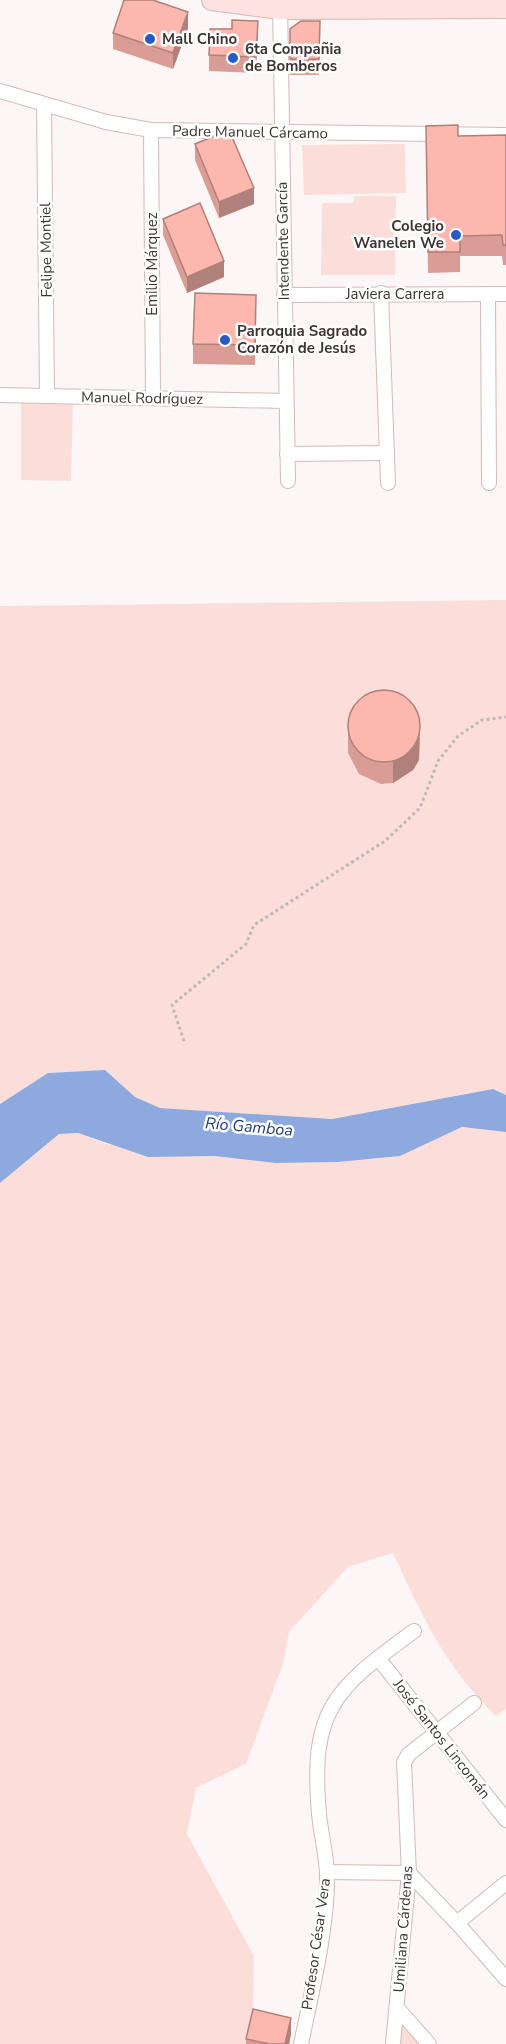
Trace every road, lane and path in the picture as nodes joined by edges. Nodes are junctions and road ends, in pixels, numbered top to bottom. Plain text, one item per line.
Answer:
1 (212, 0) edge
2 (280, 5) edge
3 (506, 8) edge
4 (0, 91) edge
5 (44, 105) junction
6 (152, 130) junction
7 (282, 133) junction
8 (506, 135) edge
9 (381, 293) junction
10 (506, 294) edge
11 (284, 295) junction
12 (488, 295) junction
13 (0, 395) edge
14 (47, 396) junction
15 (153, 398) junction
16 (285, 402) junction
17 (387, 453) junction
18 (288, 454) junction
19 (288, 481) dead end
20 (388, 483) dead end
21 (489, 483) dead end
22 (506, 717) edge
23 (184, 1041) dead end
24 (414, 1631) dead end
25 (378, 1658) junction
26 (474, 1703) dead end
27 (437, 1733) junction
28 (506, 1820) edge
29 (327, 1872) junction
30 (409, 1874) junction
31 (506, 1883) edge
32 (457, 1923) junction
33 (506, 1979) edge
34 (398, 2009) junction
35 (301, 2044) edge
36 (393, 2044) edge
37 (429, 2044) edge

1 - 2 main road
2 - 3 main road
2 - 7 street, Intendente García
4 - 5 street, Padre Manuel Cárcamo
5 - 6 street, Padre Manuel Cárcamo
5 - 14 street, Felipe Montiel
6 - 7 street, Padre Manuel Cárcamo
6 - 15 street, Emilio Márquez
7 - 8 street, Padre Manuel Cárcamo
7 - 11 street, Intendente García
9 - 11 street, Javiera Carrera
9 - 12 street, Javiera Carrera
9 - 17 street
10 - 12 street, Javiera Carrera
11 - 16 street, Intendente García
12 - 21 street
13 - 14 street, Manuel Rodríguez
14 - 15 street, Manuel Rodríguez
15 - 16 street, Manuel Rodríguez
16 - 18 street, Intendente García
17 - 18 street
17 - 20 street
18 - 19 street, Intendente García
22 - 23 path
24 - 25 street, Profesor César Vera
25 - 27 street, José Santos Lincomán
25 - 29 street, Profesor César Vera
26 - 27 street, Umiliana Cárdenas
27 - 28 street, José Santos Lincomán
27 - 30 street, Umiliana Cárdenas
29 - 30 street
29 - 35 street, Profesor César Vera
30 - 32 street
30 - 34 street, Umiliana Cárdenas
31 - 32 street
32 - 33 street
34 - 36 street, Umiliana Cárdenas
34 - 37 street

